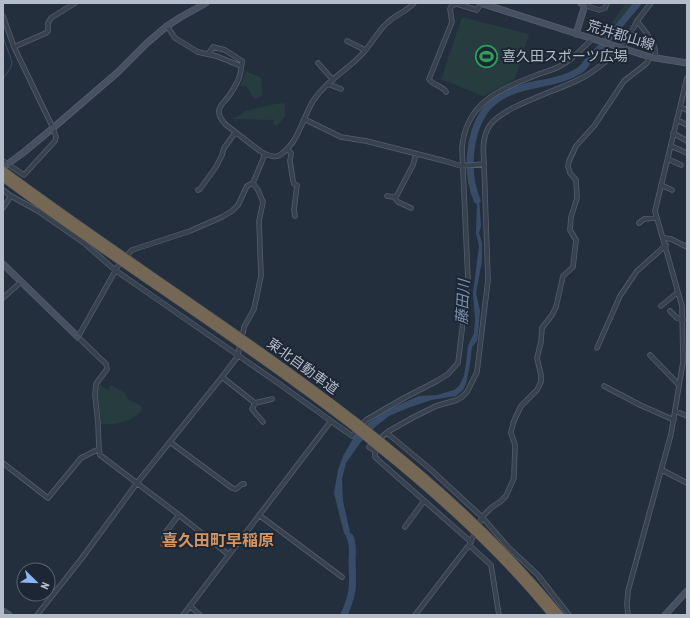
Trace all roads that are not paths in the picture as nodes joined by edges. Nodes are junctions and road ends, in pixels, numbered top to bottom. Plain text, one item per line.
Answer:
1 (75, 3) edge
2 (206, 3) edge
3 (414, 3) edge
4 (480, 3) edge
5 (607, 3) edge
6 (651, 3) edge
7 (583, 4) edge
8 (3, 16) edge
9 (637, 21) junction
10 (167, 26) junction
11 (450, 28) junction
12 (455, 31) dead end
13 (576, 34) junction
14 (594, 39) junction
15 (347, 41) dead end
16 (14, 47) junction
17 (620, 48) junction
18 (365, 50) junction
19 (208, 54) junction
20 (653, 58) junction
21 (318, 63) dead end
22 (687, 63) edge
23 (241, 66) junction
24 (333, 80) junction
25 (687, 82) edge
26 (328, 84) junction
27 (341, 90) dead end
28 (446, 92) dead end
29 (680, 107) junction
30 (687, 110) edge
31 (304, 119) junction
32 (677, 120) junction
33 (687, 125) edge
34 (53, 128) junction
35 (235, 133) junction
36 (673, 133) junction
37 (687, 141) edge
38 (671, 146) junction
39 (287, 149) junction
40 (687, 153) edge
41 (265, 154) junction
42 (416, 154) junction
43 (668, 159) junction
44 (482, 164) junction
45 (5, 165) edge
46 (681, 165) dead end
47 (463, 166) junction
48 (3, 178) edge
49 (253, 183) junction
50 (661, 185) junction
51 (3, 190) edge
52 (198, 190) dead end
53 (672, 190) dead end
54 (11, 196) junction
55 (387, 196) dead end
56 (394, 197) junction
57 (3, 208) edge
58 (411, 208) dead end
59 (295, 216) dead end
60 (657, 218) junction
61 (639, 223) dead end
62 (664, 238) junction
63 (666, 245) junction
64 (687, 247) edge
65 (128, 254) dead end
66 (3, 264) edge
67 (116, 268) junction
68 (21, 282) junction
69 (678, 292) junction
70 (3, 298) edge
71 (661, 306) dead end
72 (670, 311) dead end
73 (683, 320) junction
74 (243, 333) dead end
75 (78, 337) junction
76 (597, 348) dead end
77 (238, 349) dead end
78 (650, 355) dead end
79 (238, 356) junction
80 (222, 377) junction
81 (679, 385) junction
82 (604, 386) dead end
83 (272, 398) dead end
84 (255, 402) junction
85 (675, 411) junction
86 (687, 416) edge
87 (674, 420) junction
88 (331, 421) junction
89 (263, 422) dead end
90 (356, 426) junction
91 (387, 433) junction
92 (170, 442) junction
93 (380, 445) junction
94 (99, 449) junction
95 (3, 463) edge
96 (662, 470) junction
97 (137, 483) junction
98 (687, 483) edge
99 (244, 484) dead end
100 (424, 501) junction
101 (179, 515) junction
102 (259, 515) junction
103 (482, 517) junction
104 (480, 522) dead end
105 (404, 527) dead end
106 (473, 537) dead end
107 (470, 543) junction
108 (163, 544) dead end
109 (229, 555) junction
110 (342, 577) dead end
111 (687, 591) edge
112 (190, 606) junction
113 (3, 611) edge
114 (9, 615) edge
115 (37, 615) edge
116 (183, 615) edge
117 (200, 615) edge
118 (415, 615) edge
119 (499, 615) edge
120 (552, 615) edge
121 (560, 615) edge
122 (569, 615) edge
123 (628, 615) edge
124 (665, 615) edge

1 - 16 street
2 - 10 street
3 - 18 street
4 - 11 street
4 - 13 street, 荒井郡山線
5 - 7 street
6 - 9 street
7 - 13 street
8 - 16 street
9 - 17 street
9 - 20 street
10 - 19 street
10 - 34 street
11 - 12 street
11 - 28 street
13 - 14 street, 荒井郡山線
14 - 17 street, 荒井郡山線
14 - 47 street
15 - 18 street
16 - 34 street
17 - 20 street, 荒井郡山線
17 - 44 street
18 - 24 street
19 - 23 street
19 - 23 street
20 - 22 street, 荒井郡山線
20 - 103 street
21 - 24 street
23 - 35 street
24 - 26 street
25 - 29 street
26 - 27 street
26 - 31 street
29 - 30 street
29 - 32 street
31 - 39 street
31 - 42 street
32 - 33 street
32 - 36 street
34 - 45 street
34 - 45 street
35 - 41 street
35 - 52 street
36 - 37 street
36 - 38 street
38 - 40 street
38 - 43 street
39 - 41 street
39 - 59 street
41 - 49 street
42 - 47 street
42 - 56 street
43 - 46 street
43 - 50 street
44 - 47 street
44 - 91 street
45 - 90 highway, 東北自動車道
47 - 88 street
48 - 90 highway, 東北自動車道
49 - 65 street
49 - 74 street
50 - 53 street
50 - 60 street
51 - 54 street
54 - 57 street
54 - 67 street
55 - 56 street
56 - 58 street
60 - 61 street
60 - 62 street
62 - 63 street
62 - 64 street
63 - 69 street
63 - 76 street
66 - 68 street
67 - 75 street
67 - 79 street
68 - 70 street
68 - 75 street
69 - 71 street
69 - 73 street
72 - 73 street
73 - 81 street
75 - 94 street
77 - 79 street
78 - 81 street
79 - 80 street
79 - 88 street
80 - 84 street
80 - 92 street
81 - 85 street
82 - 87 street
83 - 84 street
84 - 89 street
85 - 86 street
85 - 87 street
87 - 96 street
88 - 102 street
90 - 93 highway, 東北自動車道, bridge
91 - 100 street
91 - 103 street
92 - 97 street
92 - 99 street
93 - 120 highway, 東北自動車道
93 - 121 highway, 東北自動車道
94 - 95 street
94 - 97 street
96 - 98 street
96 - 123 street
97 - 101 street
97 - 115 street
100 - 105 street
100 - 107 street
101 - 108 street
101 - 109 street
102 - 109 street
102 - 110 street
103 - 104 street
103 - 122 street
106 - 107 street
107 - 118 street
107 - 119 street
109 - 112 street
111 - 124 street
112 - 116 street
112 - 117 street
113 - 114 street

